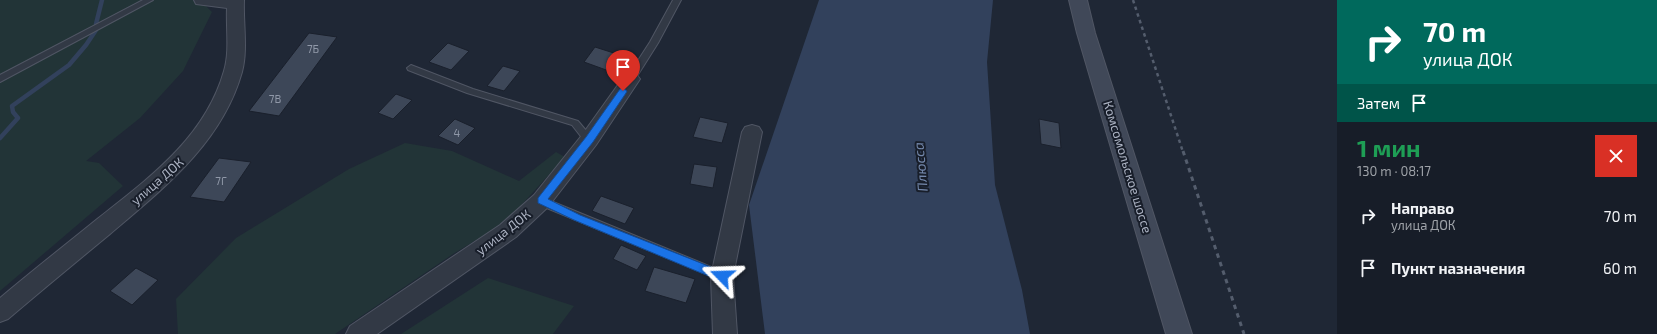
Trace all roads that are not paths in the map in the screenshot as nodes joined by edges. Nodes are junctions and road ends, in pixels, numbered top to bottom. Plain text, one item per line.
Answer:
1 (149, 0) edge
2 (202, 0) edge
3 (677, 0) edge
4 (1078, 0) edge
5 (236, 2) edge
6 (411, 68) dead end
7 (0, 79) edge
8 (632, 79) joint
9 (752, 132) dead end
10 (590, 140) junction
11 (541, 201) junction
12 (722, 276) junction
13 (0, 312) edge
14 (358, 334) edge
15 (725, 334) edge
16 (1178, 334) edge

1 - 7 lane
2 - 5 street
3 - 8 lane
4 - 16 main road, Комсомольское шоссе
5 - 13 street, улица ДОК
6 - 10 lane
8 - 10 street, улица ДОК
9 - 12 street
10 - 11 street, улица ДОК
11 - 12 lane
11 - 14 street, улица ДОК
12 - 15 street

